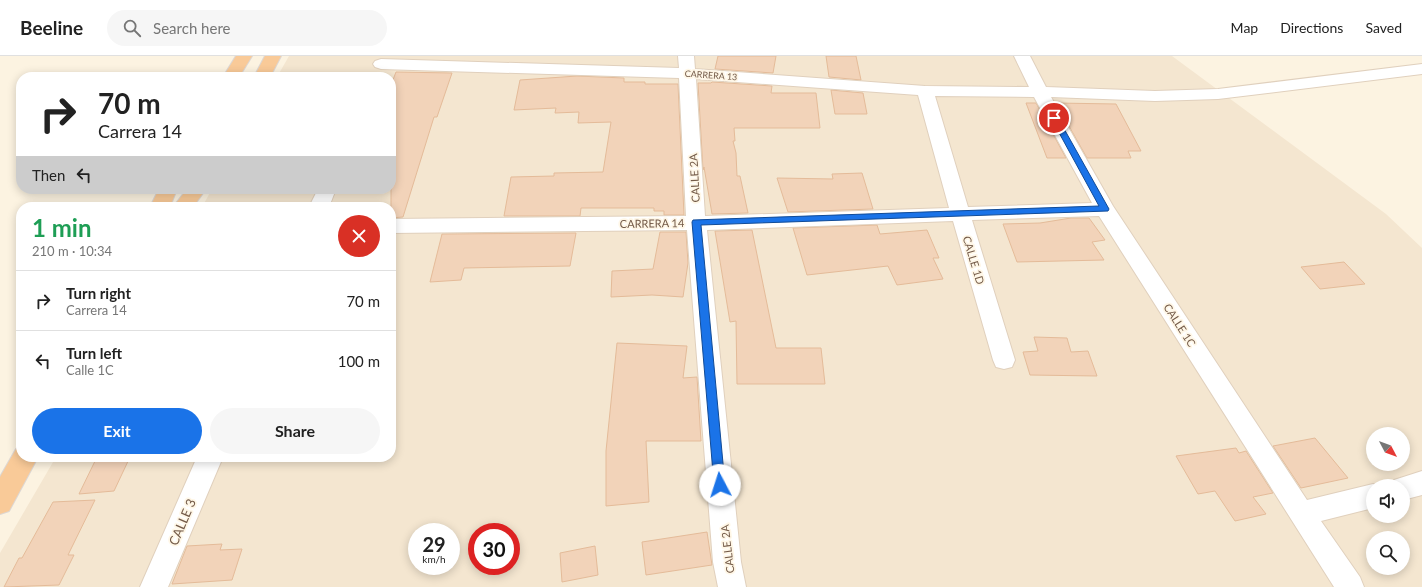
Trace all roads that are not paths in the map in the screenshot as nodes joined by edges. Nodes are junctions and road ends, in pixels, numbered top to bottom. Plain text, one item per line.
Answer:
1 (244, 56) edge
2 (273, 56) edge
3 (1022, 56) edge
4 (687, 65) edge
5 (380, 66) edge
6 (1422, 69) edge
7 (235, 72) edge
8 (265, 72) edge
9 (925, 91) junction
10 (1040, 92) junction
11 (193, 194) edge
12 (187, 202) edge
13 (1105, 209) junction
14 (960, 213) junction
15 (696, 222) junction
16 (396, 226) edge
17 (1004, 360) dead end
18 (23, 462) edge
19 (208, 462) edge
20 (1422, 483) edge
21 (1410, 486) edge
22 (1366, 498) edge
23 (0, 502) edge
24 (1301, 514) junction
25 (154, 587) edge
26 (732, 587) edge
27 (1350, 587) edge

1 - 7 highway
2 - 8 highway
3 - 10 street, CALLE 1C
4 - 5 street, CARRERA 13
4 - 9 street, CARRERA 13
4 - 15 street, CALLE 2A
6 - 10 street, CARRERA 13
9 - 10 street, CARRERA 13
9 - 14 street, CALLE 1D
10 - 13 street, CALLE 1C
11 - 12 highway
13 - 14 street, CARRERA 14
13 - 24 street, CALLE 1C
14 - 15 street, CARRERA 14
14 - 17 street, CALLE 1D
15 - 16 street, CARRERA 14
15 - 26 street, CALLE 2A
18 - 23 highway
19 - 25 street, CALLE 3
20 - 21 street
22 - 24 street
24 - 27 street, CALLE 1C

